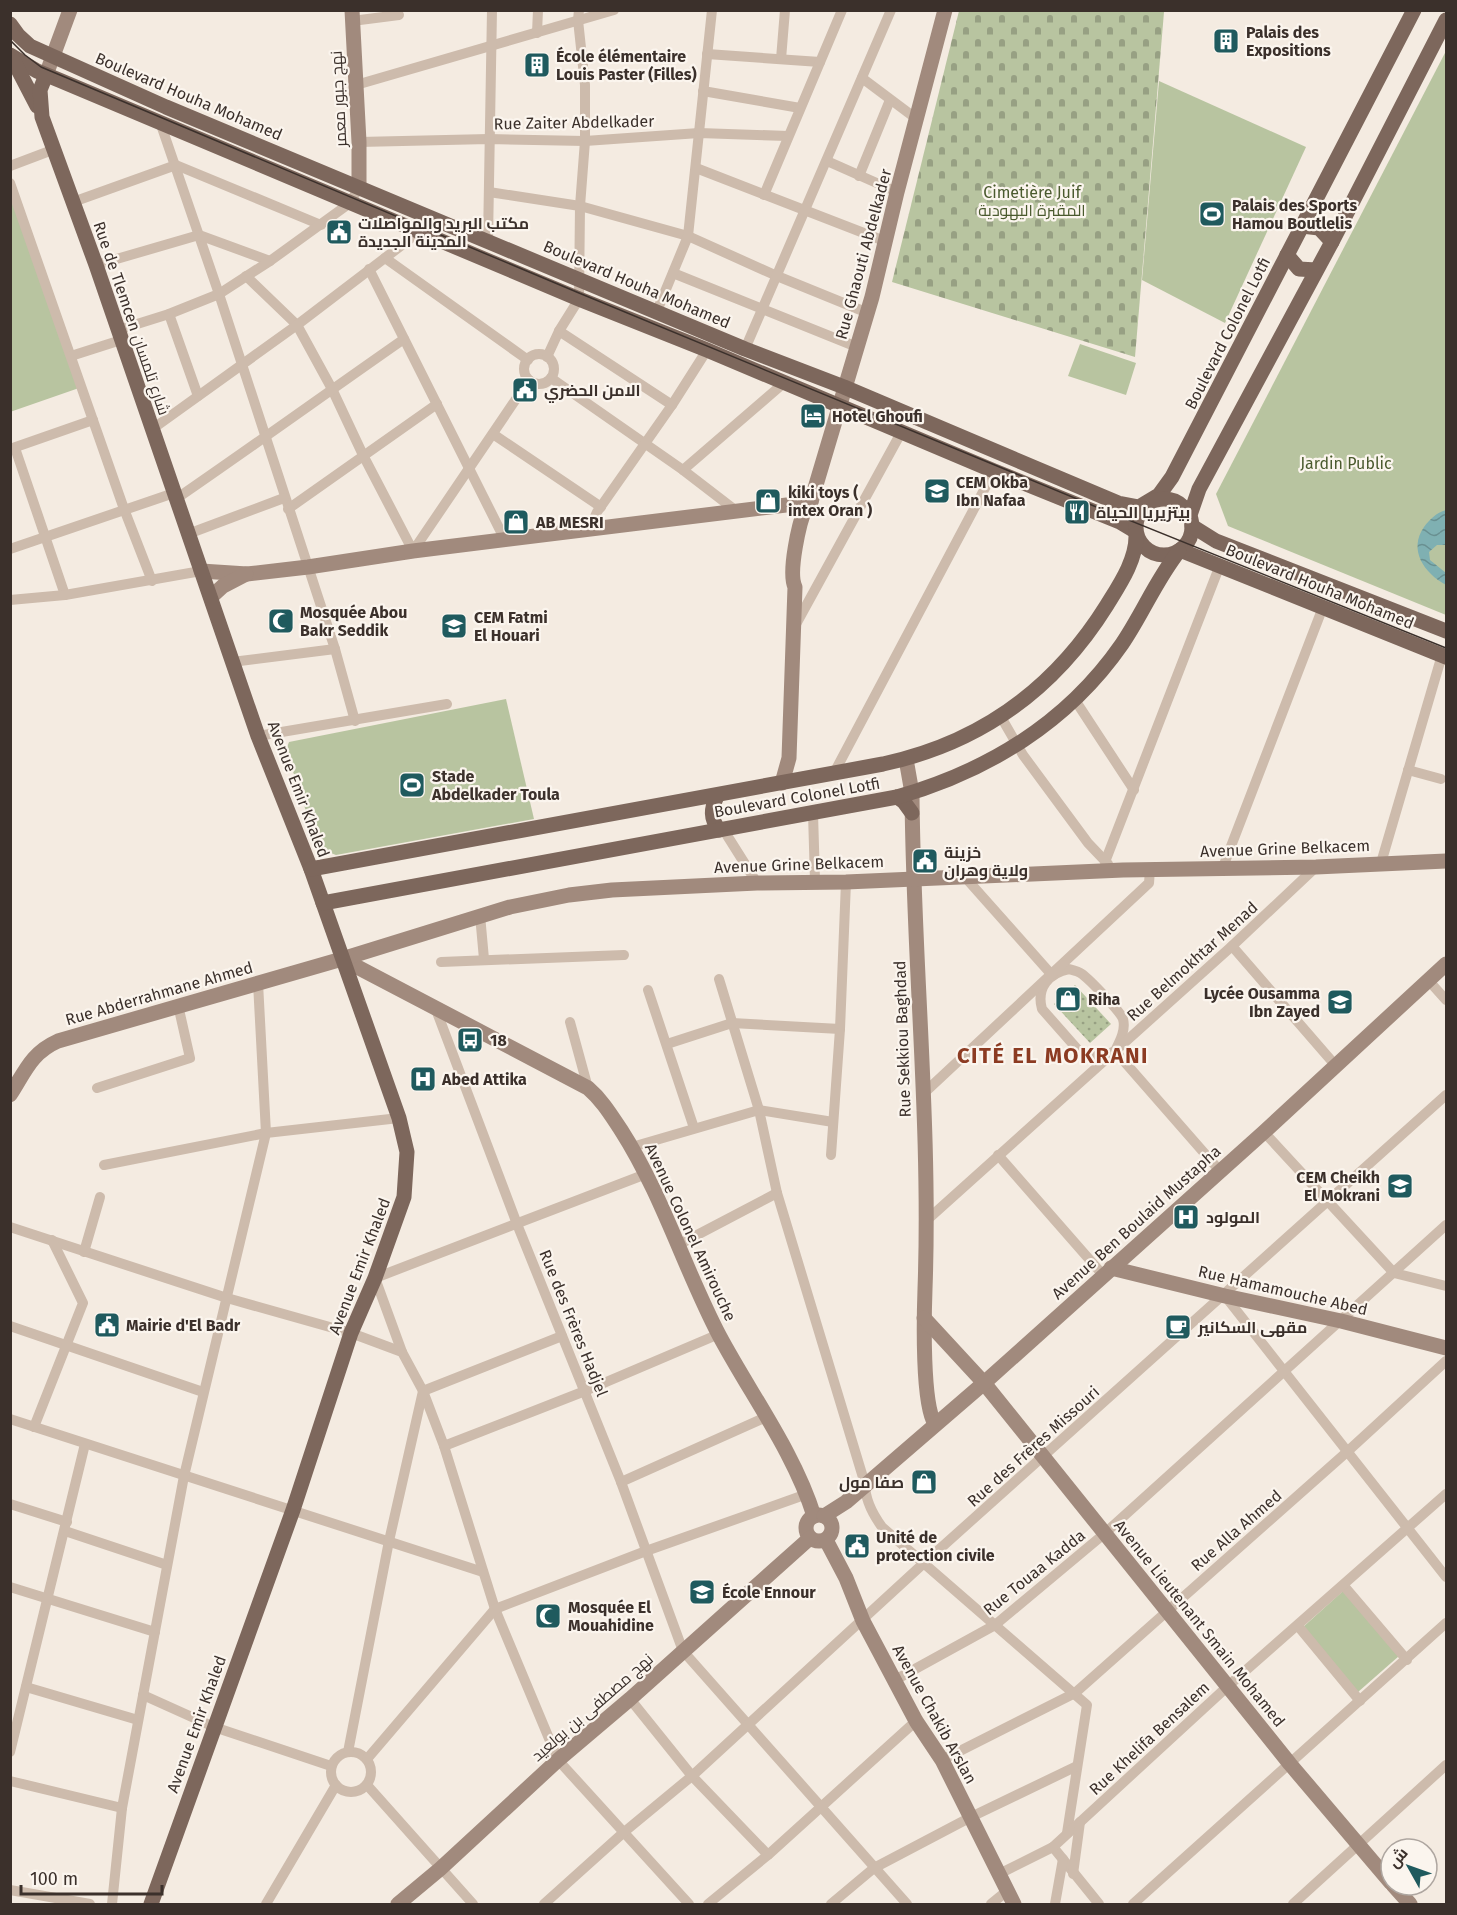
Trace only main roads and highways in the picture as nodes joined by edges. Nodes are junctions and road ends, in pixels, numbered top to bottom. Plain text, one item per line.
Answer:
1 (70, 10) edge
2 (945, 10) edge
3 (1414, 10) edge
4 (352, 16) edge
5 (1446, 20) edge
6 (10, 24) edge
7 (10, 55) edge
8 (51, 57) junction
9 (46, 75) junction
10 (42, 117) junction
11 (358, 187) junction
12 (1302, 226) junction
13 (1332, 242) junction
14 (1287, 255) junction
15 (1316, 270) junction
16 (844, 387) junction
17 (840, 405) junction
18 (810, 503) junction
19 (1145, 505) junction
20 (1191, 520) junction
21 (1135, 532) junction
22 (1180, 550) junction
23 (201, 571) junction
24 (247, 574) junction
25 (211, 597) junction
26 (1446, 631) edge
27 (1444, 656) edge
28 (906, 759) junction
29 (790, 782) junction
30 (905, 795) junction
31 (717, 796) junction
32 (695, 800) junction
33 (721, 830) junction
34 (700, 833) junction
35 (1446, 861) edge
36 (311, 869) junction
37 (914, 878) junction
38 (323, 903) junction
39 (342, 959) junction
40 (1446, 964) edge
41 (10, 1095) edge
42 (1107, 1272) junction
43 (924, 1318) junction
44 (1446, 1348) edge
45 (984, 1383) junction
46 (935, 1424) junction
47 (824, 1524) junction
48 (810, 1538) junction
49 (1379, 1869) edge
50 (1010, 1898) edge
51 (399, 1904) edge
52 (151, 1905) edge

1 - 8 main road
2 - 16 main road, Rue Ghaouti Abdelkader
3 - 12 main road, Boulevard Colonel Lotfi
4 - 11 main road, نهج جبور معمر
5 - 13 main road
6 - 8 main road, Boulevard Houha Mohamed
7 - 9 main road, Boulevard Houha Mohamed
7 - 10 main road
8 - 9 main road
8 - 11 main road, Boulevard Houha Mohamed
9 - 10 main road, Rue de Tlemcen شارع تلمسان
9 - 17 main road, Boulevard Houha Mohamed
10 - 23 main road, Rue de Tlemcen شارع تلمسان
11 - 16 main road, Boulevard Houha Mohamed
12 - 13 main road
12 - 14 main road, Boulevard Colonel Lotfi
13 - 15 main road
14 - 15 main road
14 - 19 main road, Boulevard Colonel Lotfi
15 - 20 main road
16 - 17 main road, Rue Ghaouti Abdelkader
16 - 19 main road, Boulevard Houha Mohamed
17 - 18 main road, Rue Ghaouti Abdelkader
17 - 21 main road, Boulevard Houha Mohamed
18 - 24 main road
18 - 29 main road, Rue Ghaouti Abdelkader
19 - 20 main road
19 - 21 main road
20 - 22 main road
20 - 26 main road, Boulevard Houha Mohamed
21 - 22 main road
21 - 28 main road, Boulevard Colonel Lotfi
22 - 27 main road, Boulevard Houha Mohamed
22 - 30 main road, Boulevard Colonel Lotfi
23 - 24 main road
23 - 25 main road, Avenue Emir Khaled
24 - 25 main road
25 - 36 main road, Avenue Emir Khaled
28 - 29 main road, Boulevard Colonel Lotfi
28 - 30 main road
29 - 31 main road, Boulevard Colonel Lotfi
30 - 33 main road, Boulevard Colonel Lotfi
30 - 37 main road, Rue Sekkiou Baghdad
31 - 32 main road, Boulevard Colonel Lotfi
31 - 33 main road
32 - 34 main road
32 - 36 main road, Boulevard Colonel Lotfi
33 - 34 main road, Boulevard Colonel Lotfi
34 - 38 main road, Boulevard Colonel Lotfi
35 - 37 main road, Avenue Grine Belkacem
36 - 38 main road, Avenue Emir Khaled
37 - 39 main road, Avenue Grine Belkacem
37 - 43 main road, Rue Sekkiou Baghdad
38 - 39 main road, Avenue Emir Khaled
39 - 41 main road, Rue Abderrahmane Ahmed
39 - 47 main road, Avenue Colonel Amirouche
39 - 52 main road, Avenue Emir Khaled
40 - 42 main road, Avenue Ben Boulaid Mustapha
42 - 44 main road, Rue Hamamouche Abed
42 - 45 main road, Avenue Ben Boulaid Mustapha
43 - 45 main road, Avenue Lieutenant Smain Mohamed
43 - 46 main road, Rue Sekkiou Baghdad
45 - 46 main road, Avenue Ben Boulaid Mustapha
45 - 49 main road, Avenue Lieutenant Smain Mohamed
46 - 47 main road, Avenue Ben Boulaid Mustapha
47 - 48 main road
47 - 48 main road
47 - 50 main road, Avenue Chakib Arslan
48 - 51 main road, نهج مصطفى بن بولعيد

